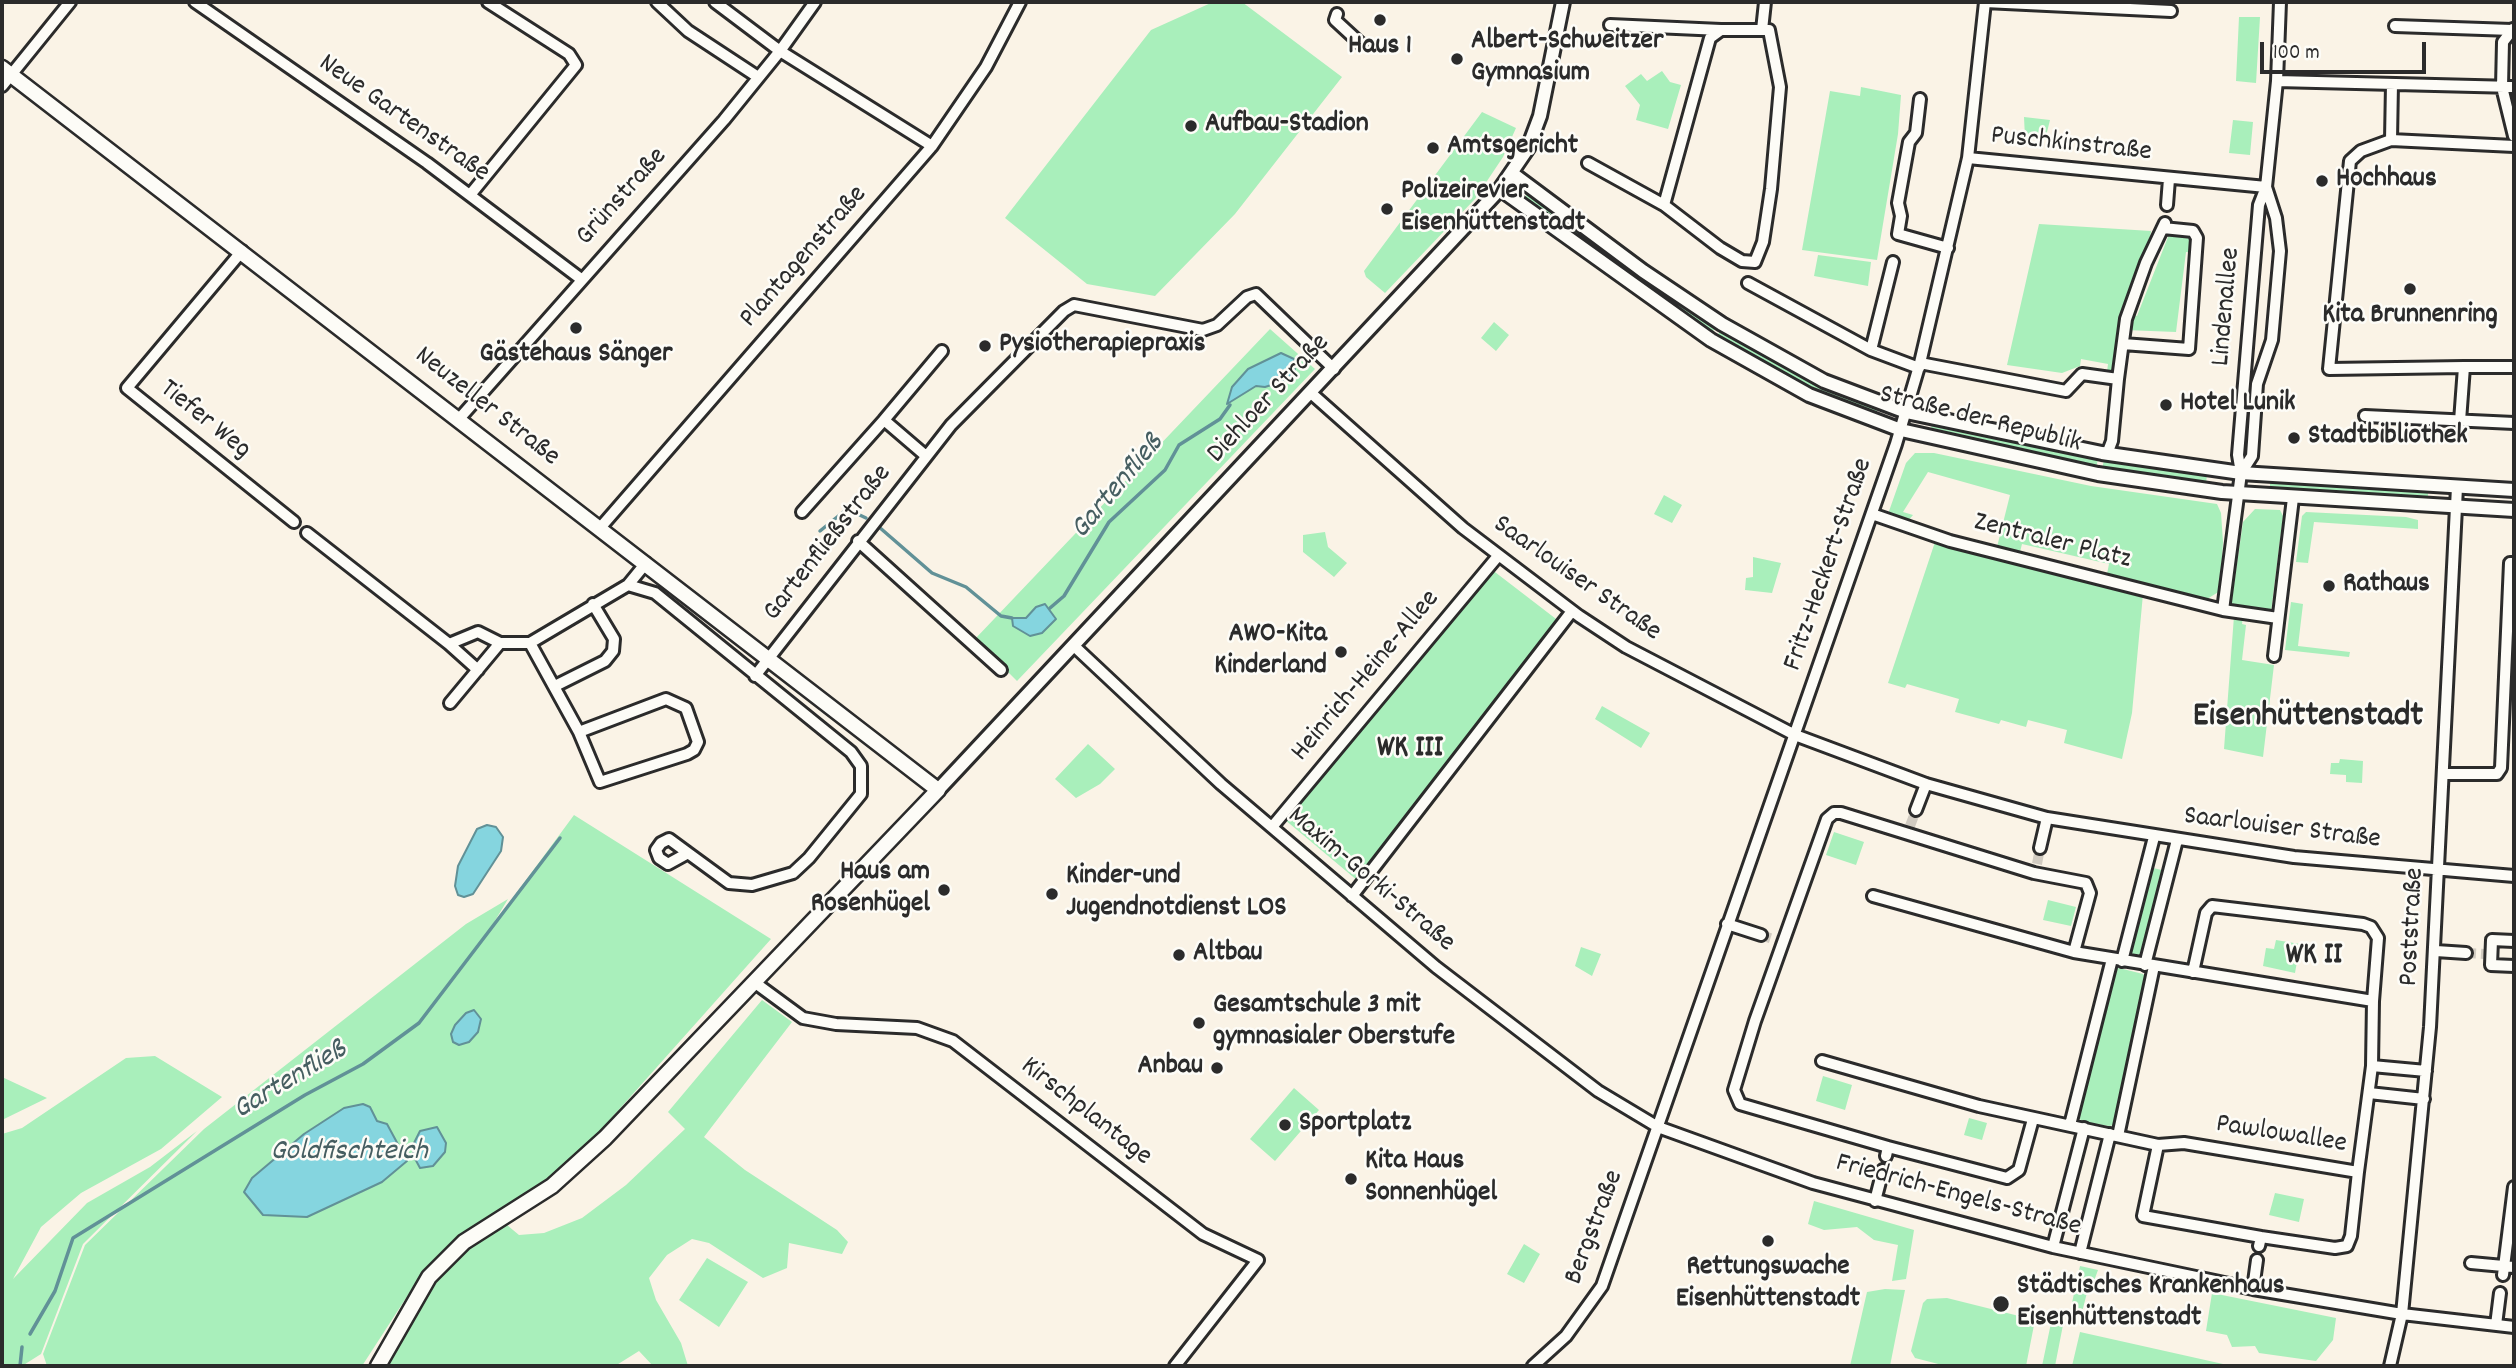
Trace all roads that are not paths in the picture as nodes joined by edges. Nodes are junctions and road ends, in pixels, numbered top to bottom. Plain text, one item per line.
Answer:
1 (70, 2) edge
2 (195, 2) edge
3 (488, 2) edge
4 (657, 2) edge
5 (715, 2) edge
6 (815, 2) edge
7 (1020, 2) edge
8 (1563, 2) edge
9 (1765, 2) edge
10 (1985, 2) edge
11 (2280, 2) edge
12 (2171, 11) dead end
13 (1337, 14) dead end
14 (1610, 24) dead end
15 (2395, 26) dead end
16 (2513, 28) edge
17 (1721, 30) junction
18 (1762, 30) junction
19 (1361, 44) dead end
20 (780, 51) junction
21 (5, 76) edge
22 (758, 78) junction
23 (2277, 81) junction
24 (2392, 84) junction
25 (2502, 87) junction
26 (2514, 87) edge
27 (1920, 99) dead end
28 (2514, 136) edge
29 (2391, 140) junction
30 (932, 146) junction
31 (2514, 146) edge
32 (1968, 158) junction
33 (1588, 163) dead end
34 (1513, 174) junction
35 (2169, 179) junction
36 (2266, 187) junction
37 (1500, 190) junction
38 (470, 195) junction
39 (1664, 205) junction
40 (2167, 205) dead end
41 (1948, 248) junction
42 (242, 251) junction
43 (1893, 262) dead end
44 (581, 279) junction
45 (1748, 283) dead end
46 (2123, 344) junction
47 (1871, 350) junction
48 (942, 351) dead end
49 (1919, 365) junction
50 (2464, 367) junction
51 (2514, 367) edge
52 (1334, 369) junction
53 (2118, 379) junction
54 (1311, 393) junction
55 (1906, 412) junction
56 (2365, 416) dead end
57 (459, 419) junction
58 (884, 420) junction
59 (2460, 421) junction
60 (2514, 423) edge
61 (1901, 430) junction
62 (2107, 454) junction
63 (926, 456) junction
64 (2241, 473) junction
65 (2457, 487) junction
66 (2514, 490) edge
67 (2238, 494) junction
68 (2293, 498) junction
69 (2456, 507) junction
70 (2514, 510) edge
71 (802, 512) dead end
72 (1872, 513) junction
73 (294, 522) dead end
74 (600, 528) junction
75 (307, 533) dead end
76 (858, 541) junction
77 (1498, 556) junction
78 (646, 563) junction
79 (2514, 563) edge
80 (628, 585) junction
81 (593, 604) junction
82 (2223, 610) junction
83 (1572, 611) junction
84 (2278, 618) junction
85 (500, 643) junction
86 (530, 643) junction
87 (449, 644) junction
88 (1073, 645) junction
89 (2273, 656) dead end
90 (768, 659) junction
91 (478, 670) junction
92 (1001, 670) dead end
93 (755, 676) junction
94 (555, 686) junction
95 (450, 703) dead end
96 (579, 732) junction
97 (1795, 735) junction
98 (2502, 743) junction
99 (2514, 743) edge
100 (2444, 774) junction
101 (1926, 784) junction
102 (938, 790) junction
103 (1916, 810) tunnel mouth
104 (2047, 818) junction
105 (1272, 827) junction
106 (2154, 837) junction
107 (2177, 840) junction
108 (2040, 848) tunnel mouth
109 (688, 853) dead end
110 (2440, 870) junction
111 (2514, 876) edge
112 (1352, 896) junction
113 (1873, 896) dead end
114 (1727, 925) junction
115 (1761, 935) tunnel mouth
116 (2514, 942) edge
117 (2436, 951) junction
118 (2074, 952) junction
119 (2466, 953) tunnel mouth
120 (2117, 960) junction
121 (2149, 965) junction
122 (2514, 966) edge
123 (2193, 972) junction
124 (754, 982) junction
125 (2374, 1001) junction
126 (1822, 1061) dead end
127 (2372, 1066) junction
128 (2426, 1071) junction
129 (2369, 1093) junction
130 (2424, 1099) junction
131 (2033, 1119) junction
132 (2070, 1125) junction
133 (1658, 1127) junction
134 (2084, 1128) junction
135 (2114, 1135) junction
136 (2158, 1145) junction
137 (1883, 1170) dead end
138 (2358, 1172) junction
139 (2514, 1187) edge
140 (1875, 1201) junction
141 (2053, 1247) junction
142 (2080, 1253) junction
143 (2257, 1260) dead end
144 (2471, 1263) dead end
145 (2507, 1269) edge
146 (2253, 1289) junction
147 (2500, 1293) dead end
148 (2402, 1314) junction
149 (2496, 1325) junction
150 (2514, 1327) edge
151 (377, 1366) edge
152 (1175, 1366) edge
153 (1533, 1366) edge
154 (2390, 1366) edge

1 - 21 street
2 - 38 street, Neue Gartenstraße
3 - 38 street
4 - 22 street
5 - 20 street
6 - 20 street, Grünstraße
7 - 30 street, Plantagenstraße
8 - 34 street, Diehloer Straße
9 - 18 street
10 - 12 street
10 - 32 street, Fritz-Heckert-Straße
11 - 23 street, Lindenallee
13 - 19 street
14 - 17 street
15 - 16 street
16 - 25 street
17 - 18 street
17 - 39 street
18 - 39 street
20 - 22 street, Grünstraße
20 - 30 street
21 - 42 main road, Neuzeller Straße
22 - 44 street, Grünstraße
23 - 24 street
23 - 36 street, Lindenallee
24 - 25 street
24 - 29 street
25 - 26 street
25 - 28 street
27 - 41 street
29 - 31 street
29 - 50 street
30 - 74 street, Plantagenstraße
32 - 35 street, Puschkinstraße
32 - 41 street, Fritz-Heckert-Straße
33 - 39 street
34 - 37 street, Diehloer Straße
34 - 55 street, Straße der Republik
35 - 36 street, Puschkinstraße
35 - 40 street, Puschkinstraße
36 - 64 street, Lindenallee
36 - 64 street, Lindenallee
37 - 52 street, Diehloer Straße
37 - 61 street, Straße der Republik
38 - 44 street, Neue Gartenstraße
41 - 49 street, Fritz-Heckert-Straße
42 - 57 main road, Neuzeller Straße
42 - 73 street, Tiefer Weg
43 - 47 street
44 - 57 street, Grünstraße
45 - 47 street
46 - 46 street
46 - 53 street
47 - 49 street
48 - 58 street, Gartenfließstraße
49 - 53 street
49 - 55 street, Fritz-Heckert-Straße
50 - 51 street
50 - 59 street
52 - 54 street, Diehloer Straße
52 - 63 street, Gartenfließstraße
53 - 62 street
54 - 77 street, Saarlouiser Straße
54 - 88 street, Diehloer Straße
55 - 61 street, Fritz-Heckert-Straße
55 - 62 street, Straße der Republik
56 - 59 street
57 - 74 main road, Neuzeller Straße
58 - 63 street, Gartenfließstraße
58 - 71 street, Gartenfließstraße
59 - 60 street
61 - 67 street, Straße der Republik
61 - 72 street, Fritz-Heckert-Straße
62 - 64 street, Straße der Republik
63 - 76 street, Gartenfließstraße
64 - 65 street, Straße der Republik
64 - 67 street, Lindenallee
65 - 66 street, Straße der Republik
65 - 69 street, Poststraße
67 - 68 street, Straße der Republik
67 - 82 street
68 - 69 street, Straße der Republik
68 - 84 street
69 - 70 street, Straße der Republik
69 - 100 street, Poststraße
72 - 82 street, Zentraler Platz
72 - 97 street, Fritz-Heckert-Straße
74 - 78 main road, Neuzeller Straße
75 - 87 street
76 - 90 street, Gartenfließstraße
76 - 92 street
77 - 83 street, Saarlouiser Straße
77 - 105 street, Heinrich-Heine-Allee
78 - 80 street
78 - 90 main road, Neuzeller Straße
79 - 98 street
80 - 81 street
80 - 93 street
81 - 86 street
81 - 94 street
82 - 84 street, Zentraler Platz
83 - 97 street, Saarlouiser Straße
83 - 112 street
84 - 89 street
85 - 86 street
85 - 87 street
85 - 91 street
86 - 94 street
87 - 91 street
88 - 102 street, Diehloer Straße
88 - 105 street, Maxim-Gorki-Straße
90 - 93 street, Gartenfließstraße
90 - 102 main road, Neuzeller Straße
91 - 95 street
93 - 109 street
94 - 96 street
96 - 96 street
97 - 101 street, Saarlouiser Straße
97 - 114 street, Fritz-Heckert-Straße
98 - 99 street
98 - 100 street
100 - 110 street, Poststraße
101 - 103 street
101 - 104 street, Saarlouiser Straße
102 - 124 main road
104 - 106 street, Saarlouiser Straße
104 - 108 street
105 - 112 street, Maxim-Gorki-Straße
106 - 107 street, Saarlouiser Straße
106 - 120 street
107 - 110 street, Saarlouiser Straße
107 - 121 street
110 - 111 street, Saarlouiser Straße
110 - 117 street, Poststraße
112 - 133 street, Maxim-Gorki-Straße
113 - 118 street
114 - 115 street
114 - 133 street, Fritz-Heckert-Straße
116 - 122 street
117 - 119 street
117 - 128 street, Poststraße
118 - 120 street
118 - 131 street
120 - 121 street
120 - 132 street
121 - 123 street
121 - 135 street
123 - 125 street
123 - 125 street, Pawlowallee
124 - 151 main road
124 - 152 street, Kirschplantage
125 - 127 street, Pawlowallee
126 - 131 street, Pawlowallee
127 - 128 street
127 - 129 street, Pawlowallee
128 - 130 street, Poststraße
129 - 130 street
129 - 138 street, Pawlowallee
130 - 148 street, Poststraße
131 - 132 street, Pawlowallee
132 - 134 street, Pawlowallee
133 - 140 street, Friedrich-Engels-Straße
133 - 153 street, Bergstraße
134 - 135 street, Pawlowallee
134 - 141 street
135 - 136 street, Pawlowallee
135 - 142 street
136 - 138 street, Pawlowallee
136 - 138 street
137 - 140 street
139 - 145 street
140 - 141 street, Friedrich-Engels-Straße
141 - 142 street, Friedrich-Engels-Straße
142 - 146 street, Friedrich-Engels-Straße
143 - 146 street
144 - 145 street
146 - 148 street, Friedrich-Engels-Straße
147 - 149 street
148 - 149 street, Friedrich-Engels-Straße
148 - 154 street, Poststraße
149 - 150 street, Friedrich-Engels-Straße

